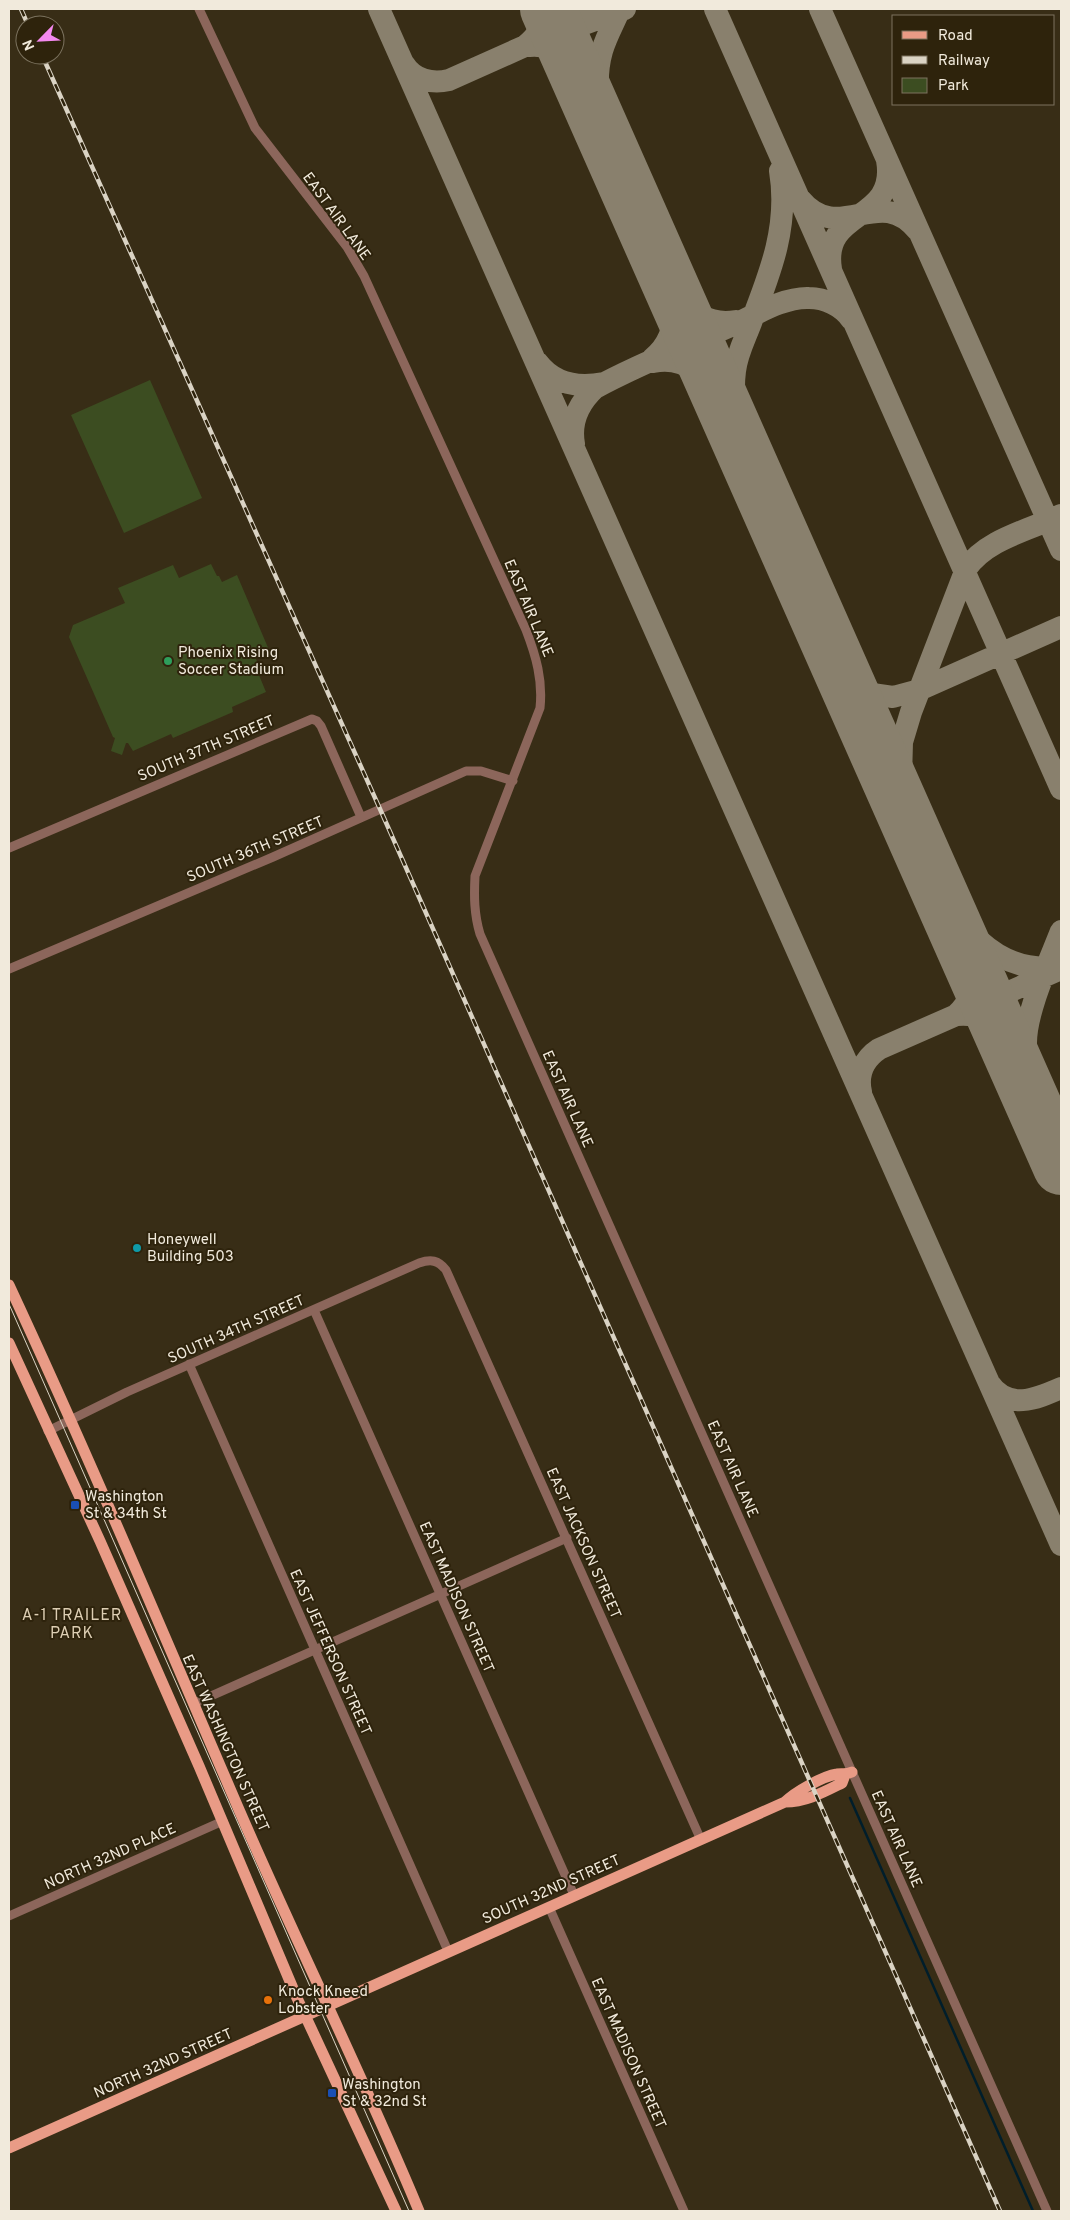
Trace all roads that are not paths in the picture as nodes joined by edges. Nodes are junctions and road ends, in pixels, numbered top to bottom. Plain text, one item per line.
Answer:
1 (199, 9) edge
2 (513, 781) junction
3 (361, 817) junction
4 (9, 848) edge
5 (9, 969) edge
6 (437, 1261) joint
7 (9, 1285) edge
8 (314, 1310) junction
9 (9, 1343) edge
10 (189, 1364) junction
11 (70, 1418) junction
12 (48, 1430) junction
13 (566, 1538) junction
14 (441, 1594) junction
15 (315, 1649) junction
16 (193, 1704) junction
17 (848, 1774) junction
18 (223, 1821) junction
19 (701, 1840) junction
20 (574, 1895) junction
21 (549, 1907) junction
22 (9, 1916) edge
23 (448, 1951) junction
24 (328, 2004) junction
25 (306, 2015) junction
26 (9, 2148) edge
27 (396, 2211) edge
28 (419, 2211) edge
29 (684, 2211) edge
30 (1047, 2211) edge

1 - 2 street, EAST AIR LANE
2 - 3 street, SOUTH 36TH STREET
2 - 17 street, EAST AIR LANE
3 - 4 street, SOUTH 37TH STREET
3 - 5 street, SOUTH 36TH STREET
6 - 8 street, SOUTH 34TH STREET
6 - 13 street, EAST JACKSON STREET
7 - 11 main road, EAST WASHINGTON STREET
8 - 10 street, SOUTH 34TH STREET
8 - 14 street, EAST MADISON STREET
9 - 12 main road
10 - 11 street, SOUTH 34TH STREET
10 - 15 street, EAST JEFFERSON STREET
11 - 12 street, SOUTH 34TH STREET
11 - 16 main road, EAST WASHINGTON STREET
12 - 18 main road
13 - 14 street
13 - 19 street, EAST JACKSON STREET
14 - 15 street
14 - 20 street, EAST MADISON STREET
15 - 16 street
15 - 23 street, EAST JEFFERSON STREET
16 - 24 main road, EAST WASHINGTON STREET
17 - 19 main road, SOUTH 32ND STREET
17 - 30 street, EAST AIR LANE
18 - 22 street, NORTH 32ND PLACE
18 - 25 main road
19 - 20 main road, SOUTH 32ND STREET
20 - 21 main road, SOUTH 32ND STREET
21 - 23 main road, SOUTH 32ND STREET
21 - 29 street, EAST MADISON STREET
23 - 24 main road, SOUTH 32ND STREET
24 - 25 main road, NORTH 32ND STREET
24 - 28 main road, EAST WASHINGTON STREET
25 - 26 main road, NORTH 32ND STREET
25 - 27 main road

